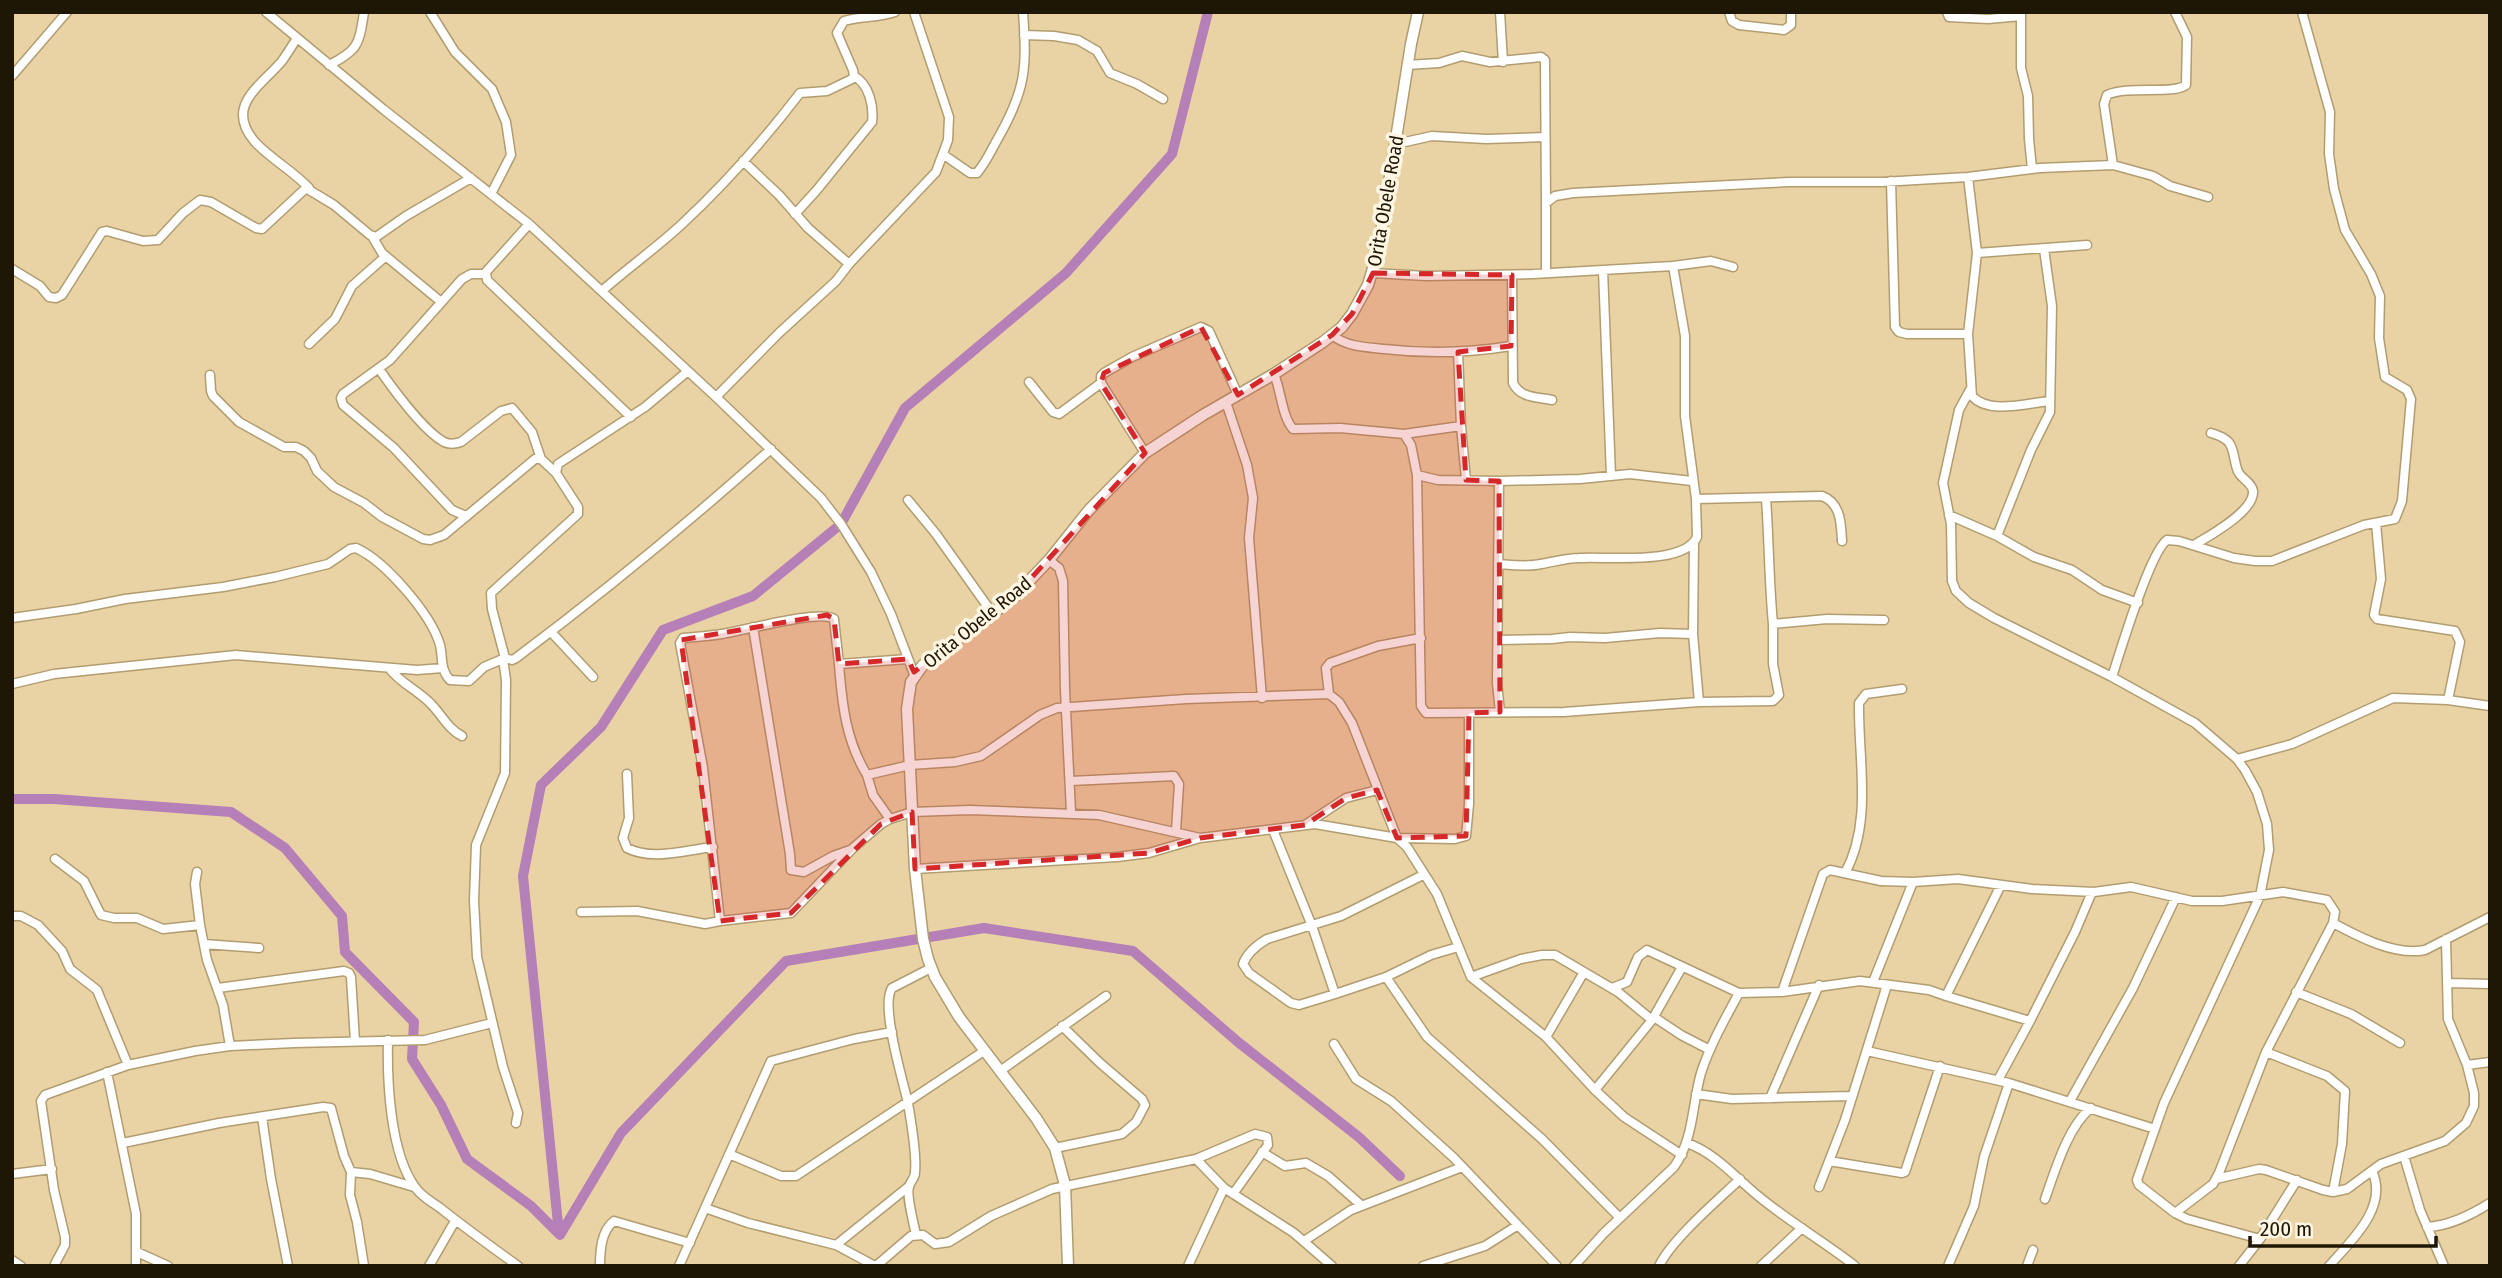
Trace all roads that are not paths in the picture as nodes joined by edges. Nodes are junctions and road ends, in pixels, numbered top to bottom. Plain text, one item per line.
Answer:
1 (67, 12) edge
2 (266, 12) edge
3 (364, 12) edge
4 (430, 12) edge
5 (895, 12) edge
6 (914, 12) edge
7 (1023, 12) edge
8 (1418, 12) edge
9 (1500, 12) edge
10 (1729, 12) edge
11 (1791, 12) edge
12 (1947, 12) edge
13 (2175, 12) edge
14 (2302, 12) edge
15 (2021, 14) edge
16 (1024, 35) junction
17 (297, 38) junction
18 (1503, 62) junction
19 (329, 65) junction
20 (1408, 65) junction
21 (12, 76) edge
22 (854, 76) junction
23 (1163, 99) dead end
24 (1545, 137) junction
25 (1396, 144) junction
26 (944, 155) junction
27 (743, 161) junction
28 (2113, 165) junction
29 (2032, 169) junction
30 (1968, 177) junction
31 (471, 178) junction
32 (1891, 181) junction
33 (309, 188) junction
34 (491, 194) junction
35 (2208, 197) dead end
36 (1546, 203) junction
37 (795, 214) junction
38 (529, 224) junction
39 (372, 236) junction
40 (2087, 245) dead end
41 (2044, 249) junction
42 (1977, 253) junction
43 (386, 256) junction
44 (849, 264) junction
45 (1673, 266) junction
46 (1733, 267) dead end
47 (12, 269) edge
48 (1604, 271) junction
49 (1373, 273) junction
50 (1546, 273) junction
51 (486, 274) junction
52 (1512, 275) junction
53 (603, 290) junction
54 (440, 301) junction
55 (1968, 334) junction
56 (1332, 335) junction
57 (309, 344) dead end
58 (1511, 346) junction
59 (1458, 352) junction
60 (379, 369) junction
61 (688, 371) junction
62 (1274, 374) junction
63 (210, 375) dead end
64 (1029, 382) dead end
65 (1101, 383) junction
66 (1970, 390) junction
67 (1238, 395) junction
68 (716, 397) junction
69 (1552, 400) dead end
70 (2050, 401) junction
71 (1226, 402) junction
72 (631, 417) junction
73 (1461, 426) junction
74 (2211, 433) dead end
75 (1404, 435) junction
76 (771, 449) junction
77 (1145, 453) junction
78 (541, 458) junction
79 (556, 473) junction
80 (1417, 475) junction
81 (1611, 476) junction
82 (1466, 480) junction
83 (1499, 481) junction
84 (1692, 481) junction
85 (1766, 498) junction
86 (1696, 499) junction
87 (908, 500) dead end
88 (1949, 515) junction
89 (466, 516) junction
90 (2376, 523) junction
91 (1997, 536) junction
92 (1842, 541) dead end
93 (1694, 542) junction
94 (2194, 545) junction
95 (1049, 560) junction
96 (1498, 564) junction
97 (2138, 603) junction
98 (993, 614) junction
99 (12, 618) edge
100 (1884, 620) dead end
101 (1773, 624) junction
102 (753, 627) junction
103 (552, 633) junction
104 (1693, 634) junction
105 (1421, 638) junction
106 (1498, 640) junction
107 (504, 658) junction
108 (908, 659) junction
109 (839, 664) junction
110 (389, 668) junction
111 (443, 668) junction
112 (914, 674) junction
113 (593, 677) dead end
114 (2112, 677) junction
115 (12, 684) edge
116 (1902, 689) dead end
117 (1329, 694) junction
118 (1262, 698) junction
119 (2448, 700) junction
120 (1699, 702) junction
121 (2490, 706) edge
122 (1066, 708) junction
123 (1500, 712) junction
124 (1469, 713) junction
125 (462, 736) dead end
126 (2237, 759) junction
127 (910, 765) junction
128 (626, 774) dead end
129 (867, 775) junction
130 (1071, 781) junction
131 (1377, 790) junction
132 (912, 812) junction
133 (1071, 812) junction
134 (890, 819) junction
135 (1305, 825) junction
136 (1273, 830) junction
137 (1176, 831) junction
138 (1200, 838) junction
139 (1397, 838) junction
140 (713, 847) junction
141 (853, 848) junction
142 (55, 859) dead end
143 (915, 869) junction
144 (197, 872) dead end
145 (1845, 873) junction
146 (1423, 875) junction
147 (1913, 882) junction
148 (2001, 886) junction
149 (2092, 892) junction
150 (2260, 896) junction
151 (2176, 897) junction
152 (582, 912) dead end
153 (12, 916) edge
154 (2490, 917) edge
155 (720, 921) junction
156 (2333, 923) junction
157 (200, 925) junction
158 (1312, 926) junction
159 (2445, 939) junction
160 (204, 943) junction
161 (1458, 947) junction
162 (259, 948) dead end
163 (1682, 967) junction
164 (931, 968) junction
165 (1584, 972) junction
166 (1386, 977) junction
167 (1471, 977) junction
168 (1873, 982) junction
169 (2448, 983) junction
170 (2490, 984) edge
171 (1819, 985) junction
172 (1887, 985) junction
173 (218, 988) junction
174 (1612, 988) junction
175 (1782, 992) junction
176 (2296, 992) junction
177 (1739, 993) junction
178 (1335, 994) junction
179 (1106, 996) dead end
180 (1947, 996) junction
181 (1653, 1018) junction
182 (2030, 1021) junction
183 (492, 1023) junction
184 (1062, 1026) junction
185 (892, 1032) junction
186 (1546, 1037) junction
187 (388, 1040) junction
188 (355, 1041) junction
189 (2400, 1043) dead end
190 (1334, 1044) dead end
191 (230, 1046) junction
192 (1710, 1050) junction
193 (984, 1051) junction
194 (1867, 1051) junction
195 (2266, 1052) junction
196 (2490, 1062) edge
197 (128, 1065) junction
198 (2467, 1065) junction
199 (1940, 1066) junction
200 (107, 1072) junction
201 (1000, 1072) junction
202 (1998, 1080) junction
203 (2009, 1083) junction
204 (1595, 1090) junction
205 (1696, 1094) junction
206 (1852, 1096) junction
207 (1770, 1098) junction
208 (2070, 1101) junction
209 (908, 1102) junction
210 (2080, 1104) junction
211 (2091, 1108) junction
212 (2080, 1116) junction
213 (262, 1117) junction
214 (516, 1123) dead end
215 (2155, 1129) junction
216 (123, 1143) junction
217 (1687, 1143) junction
218 (1055, 1148) junction
219 (1262, 1152) junction
220 (729, 1154) junction
221 (1682, 1155) junction
222 (2404, 1156) junction
223 (1196, 1159) junction
224 (1829, 1161) junction
225 (1462, 1167) junction
226 (52, 1169) junction
227 (2372, 1171) junction
228 (351, 1172) junction
229 (12, 1174) edge
230 (1740, 1179) junction
231 (2216, 1179) junction
232 (2297, 1181) junction
233 (1065, 1185) junction
234 (414, 1187) junction
235 (908, 1187) junction
236 (1819, 1187) dead end
237 (1224, 1188) junction
238 (2333, 1192) junction
239 (1233, 1194) junction
240 (2045, 1199) dead end
241 (2490, 1203) edge
242 (1361, 1205) junction
243 (705, 1208) junction
244 (2175, 1213) junction
245 (1620, 1218) junction
246 (455, 1221) junction
247 (1518, 1225) junction
248 (2427, 1227) junction
249 (1802, 1228) junction
250 (916, 1235) junction
251 (2260, 1239) junction
252 (1304, 1241) junction
253 (690, 1243) junction
254 (836, 1245) junction
255 (2033, 1250) dead end
256 (136, 1252) junction
257 (12, 1260) edge
258 (2330, 1265) edge
259 (21, 1266) edge
260 (54, 1266) edge
261 (136, 1266) edge
262 (168, 1266) edge
263 (288, 1266) edge
264 (364, 1266) edge
265 (429, 1266) edge
266 (518, 1266) edge
267 (600, 1266) edge
268 (679, 1266) edge
269 (876, 1266) edge
270 (1068, 1266) edge
271 (1188, 1266) edge
272 (1332, 1266) edge
273 (1423, 1266) edge
274 (1557, 1266) edge
275 (1574, 1266) edge
276 (1659, 1266) edge
277 (1761, 1266) edge
278 (1855, 1266) edge
279 (1948, 1266) edge
280 (2027, 1266) edge
281 (2239, 1266) edge
282 (2444, 1266) edge

1 - 21 street
2 - 17 street
3 - 19 street
4 - 34 street
5 - 22 street
6 - 26 street
7 - 16 street
8 - 20 main road, Orita Obele Road
9 - 18 street
10 - 11 street
12 - 15 street
13 - 28 street
14 - 90 street
15 - 29 street
16 - 23 street
16 - 26 street
17 - 19 street
17 - 33 street
18 - 20 street
18 - 24 street
19 - 31 street
20 - 25 main road, Orita Obele Road
22 - 27 street
22 - 37 street
24 - 25 street
24 - 36 street
25 - 49 main road, Orita Obele Road
26 - 44 street
27 - 37 street
27 - 53 street
28 - 29 street
28 - 35 street
29 - 30 street
30 - 32 street
30 - 42 street
31 - 34 street
31 - 39 street
32 - 36 street
32 - 55 street
33 - 39 street
33 - 47 street
34 - 38 street
36 - 50 street
37 - 44 street
38 - 51 street
38 - 53 street
39 - 43 street
40 - 41 street
41 - 42 street
41 - 70 street
42 - 55 street
43 - 54 street
43 - 57 street
44 - 68 street
45 - 46 street
45 - 48 street
45 - 84 street
48 - 50 street
48 - 81 street
49 - 52 street
49 - 56 main road, Orita Obele Road
50 - 52 street
51 - 54 street
51 - 72 street
52 - 58 street
53 - 61 street
54 - 60 street
55 - 66 street
56 - 59 street
56 - 62 main road, Orita Obele Road
58 - 59 street
58 - 69 street
59 - 73 street
60 - 78 street
60 - 89 street
61 - 68 street
61 - 72 street
62 - 67 main road, Orita Obele Road
62 - 75 street
63 - 89 street
64 - 65 street
65 - 67 street
65 - 77 street
66 - 70 street
66 - 88 street
67 - 71 main road, Orita Obele Road
68 - 76 street
70 - 91 street
71 - 77 main road, Orita Obele Road
71 - 118 street
72 - 79 street
73 - 75 street
73 - 82 street
74 - 94 street
75 - 80 street
76 - 103 street
76 - 108 street
77 - 95 main road, Orita Obele Road
78 - 79 street
78 - 89 street
79 - 107 street
80 - 82 street
80 - 105 street
81 - 83 street
81 - 84 street
82 - 83 street
83 - 96 street
84 - 86 street
85 - 86 street
85 - 92 street
85 - 101 street
86 - 93 street
87 - 98 street
88 - 91 street
88 - 114 street
90 - 94 street
90 - 119 street
91 - 97 street
93 - 96 street
93 - 104 street
94 - 97 street
95 - 98 main road, Orita Obele Road
95 - 122 street
96 - 106 street
97 - 114 street
98 - 112 main road, Orita Obele Road
99 - 111 street
100 - 101 street
101 - 120 street
102 - 109 street
102 - 140 street
102 - 141 street
103 - 107 street
103 - 113 street
104 - 106 street
104 - 120 street
105 - 117 street
105 - 124 street
106 - 123 street
107 - 111 street
107 - 183 street
108 - 109 street
108 - 112 street
109 - 129 street
110 - 111 street
110 - 115 street
110 - 125 street
112 - 127 main road, Orita Obele Road
114 - 126 street
116 - 145 street
117 - 118 street
117 - 131 street
118 - 122 street
119 - 121 street
119 - 126 street
120 - 123 street
122 - 127 street
122 - 130 street
123 - 124 street
124 - 139 street
126 - 150 street
127 - 129 street
127 - 132 main road, Orita Obele Road
128 - 140 street
129 - 134 street
130 - 133 street
130 - 137 street
131 - 135 street
131 - 139 street
132 - 133 street
132 - 134 street
132 - 143 main road, Orita Obele Road
133 - 137 street
134 - 141 street
135 - 136 street
135 - 139 street
136 - 138 street
136 - 158 street
137 - 138 street
138 - 143 street
139 - 146 street
140 - 155 street
141 - 155 street
142 - 157 street
143 - 164 main road, Orita Obele Road
144 - 157 street
145 - 147 street
145 - 175 street
146 - 158 street
146 - 161 street
147 - 148 street
147 - 168 street
148 - 149 street
148 - 180 street
149 - 151 street
149 - 182 street
150 - 151 street
150 - 156 street
150 - 215 street
151 - 208 street
152 - 155 street
153 - 197 street
154 - 159 street
156 - 159 street
156 - 176 street
157 - 160 street
158 - 178 street
158 - 178 street
159 - 169 street
160 - 162 street
160 - 173 street
161 - 166 street
161 - 167 street
163 - 174 street
163 - 177 street
163 - 181 street
164 - 185 street
164 - 193 main road, Orita Obele Road
165 - 167 street
165 - 174 street
165 - 186 street
166 - 178 street
166 - 245 street
167 - 186 street
168 - 171 street
168 - 172 street
169 - 170 street
169 - 198 street
171 - 175 street
171 - 207 street
172 - 180 street
172 - 194 street
173 - 188 street
173 - 191 street
174 - 181 street
175 - 177 street
176 - 189 street
176 - 195 street
177 - 192 street
179 - 184 street
180 - 182 street
181 - 192 street
181 - 204 street
182 - 202 street
183 - 187 street
183 - 214 street
184 - 201 street
184 - 218 street
185 - 209 street
185 - 220 street
186 - 204 street
187 - 188 street
187 - 234 street
188 - 191 street
190 - 225 street
191 - 197 street
192 - 205 street
193 - 201 main road, Orita Obele Road
193 - 209 street
194 - 199 street
194 - 206 street
195 - 231 street
195 - 238 street
196 - 198 street
197 - 200 street
198 - 222 street
199 - 202 street
199 - 224 street
200 - 216 street
200 - 226 street
201 - 218 main road, Orita Obele Road
202 - 203 street
203 - 208 street
203 - 279 street
204 - 221 street
205 - 207 street
205 - 217 street
206 - 207 street
206 - 224 street
208 - 210 street
209 - 220 street
209 - 235 street
210 - 211 street
210 - 212 street
211 - 212 street
211 - 215 street
212 - 240 street
213 - 216 street
213 - 228 street
213 - 263 street
215 - 244 street
216 - 256 street
217 - 221 street
217 - 230 street
218 - 233 main road, Orita Obele Road
219 - 223 street
219 - 239 street
219 - 242 street
220 - 243 street
221 - 245 street
222 - 227 street
222 - 248 street
223 - 233 street
223 - 237 street
224 - 236 street
225 - 242 street
225 - 247 street
226 - 229 street
226 - 260 street
227 - 238 street
227 - 258 street
228 - 234 street
228 - 264 street
230 - 249 street
230 - 276 street
231 - 232 street
231 - 244 street
232 - 238 street
232 - 251 street
233 - 250 street
233 - 270 main road, Orita Obele Road
234 - 246 street
235 - 250 street
235 - 254 street
237 - 239 street
237 - 271 street
239 - 252 street
241 - 248 street
242 - 252 street
243 - 253 street
243 - 254 street
244 - 251 street
245 - 275 street
246 - 265 street
246 - 266 street
247 - 273 street
247 - 274 street
248 - 282 street
249 - 277 street
249 - 278 street
250 - 269 street
251 - 281 street
252 - 272 street
253 - 267 street
253 - 268 street
254 - 269 street
255 - 280 street
256 - 261 street
256 - 262 street
257 - 259 street

